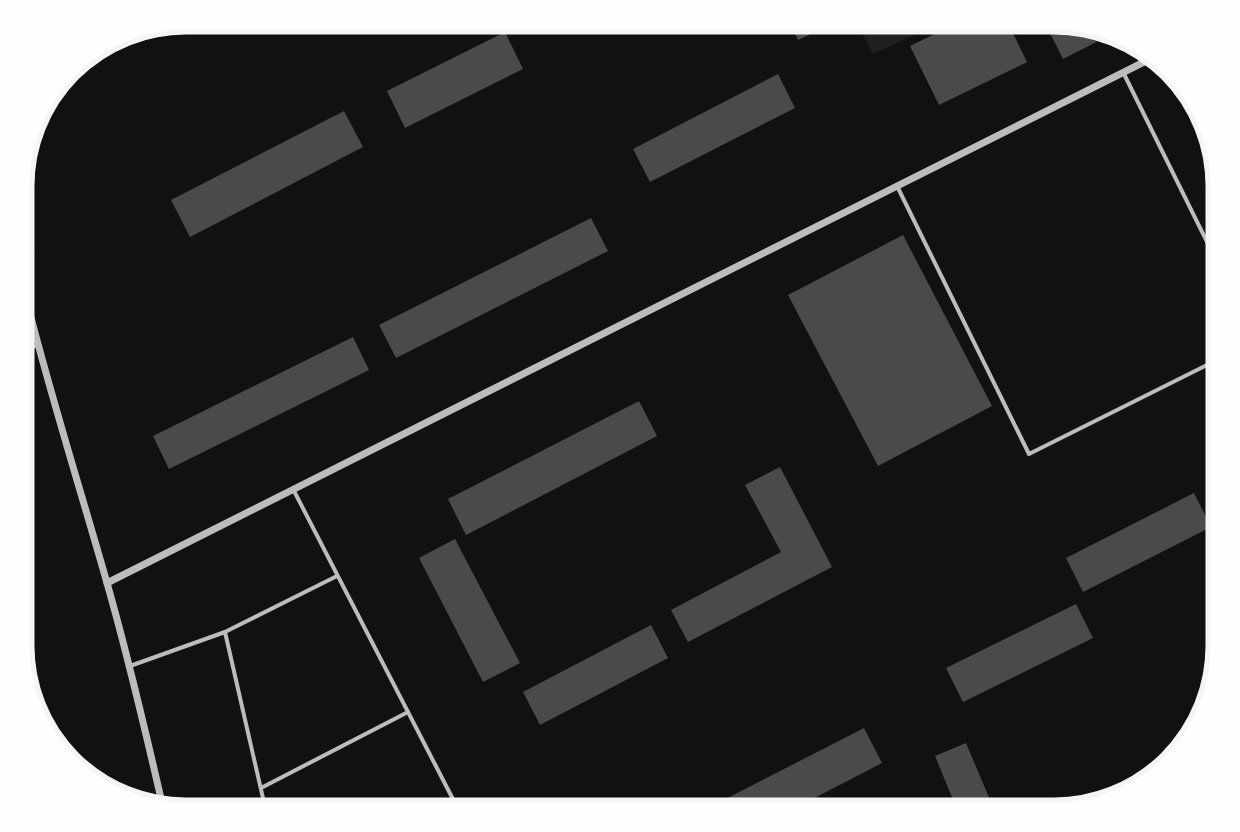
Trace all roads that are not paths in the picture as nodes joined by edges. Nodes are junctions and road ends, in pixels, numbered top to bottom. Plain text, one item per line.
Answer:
1 (1145, 62) edge
2 (1123, 72) junction
3 (897, 186) junction
4 (1208, 244) edge
5 (32, 322) edge
6 (32, 346) edge
7 (38, 346) junction
8 (1208, 364) edge
9 (292, 489) junction
10 (337, 576) junction
11 (107, 583) junction
12 (225, 632) junction
13 (130, 666) junction
14 (408, 712) junction
15 (261, 788) junction
16 (161, 798) edge
17 (264, 800) edge
18 (453, 800) edge

1 - 2 street
2 - 3 street
2 - 4 street
3 - 8 street
3 - 9 street
5 - 7 street
6 - 7 street
7 - 11 street
9 - 10 street
9 - 11 street
10 - 12 street
10 - 14 street
11 - 13 street
12 - 13 street
12 - 15 street
13 - 16 street
14 - 15 street
14 - 18 street
15 - 17 street

